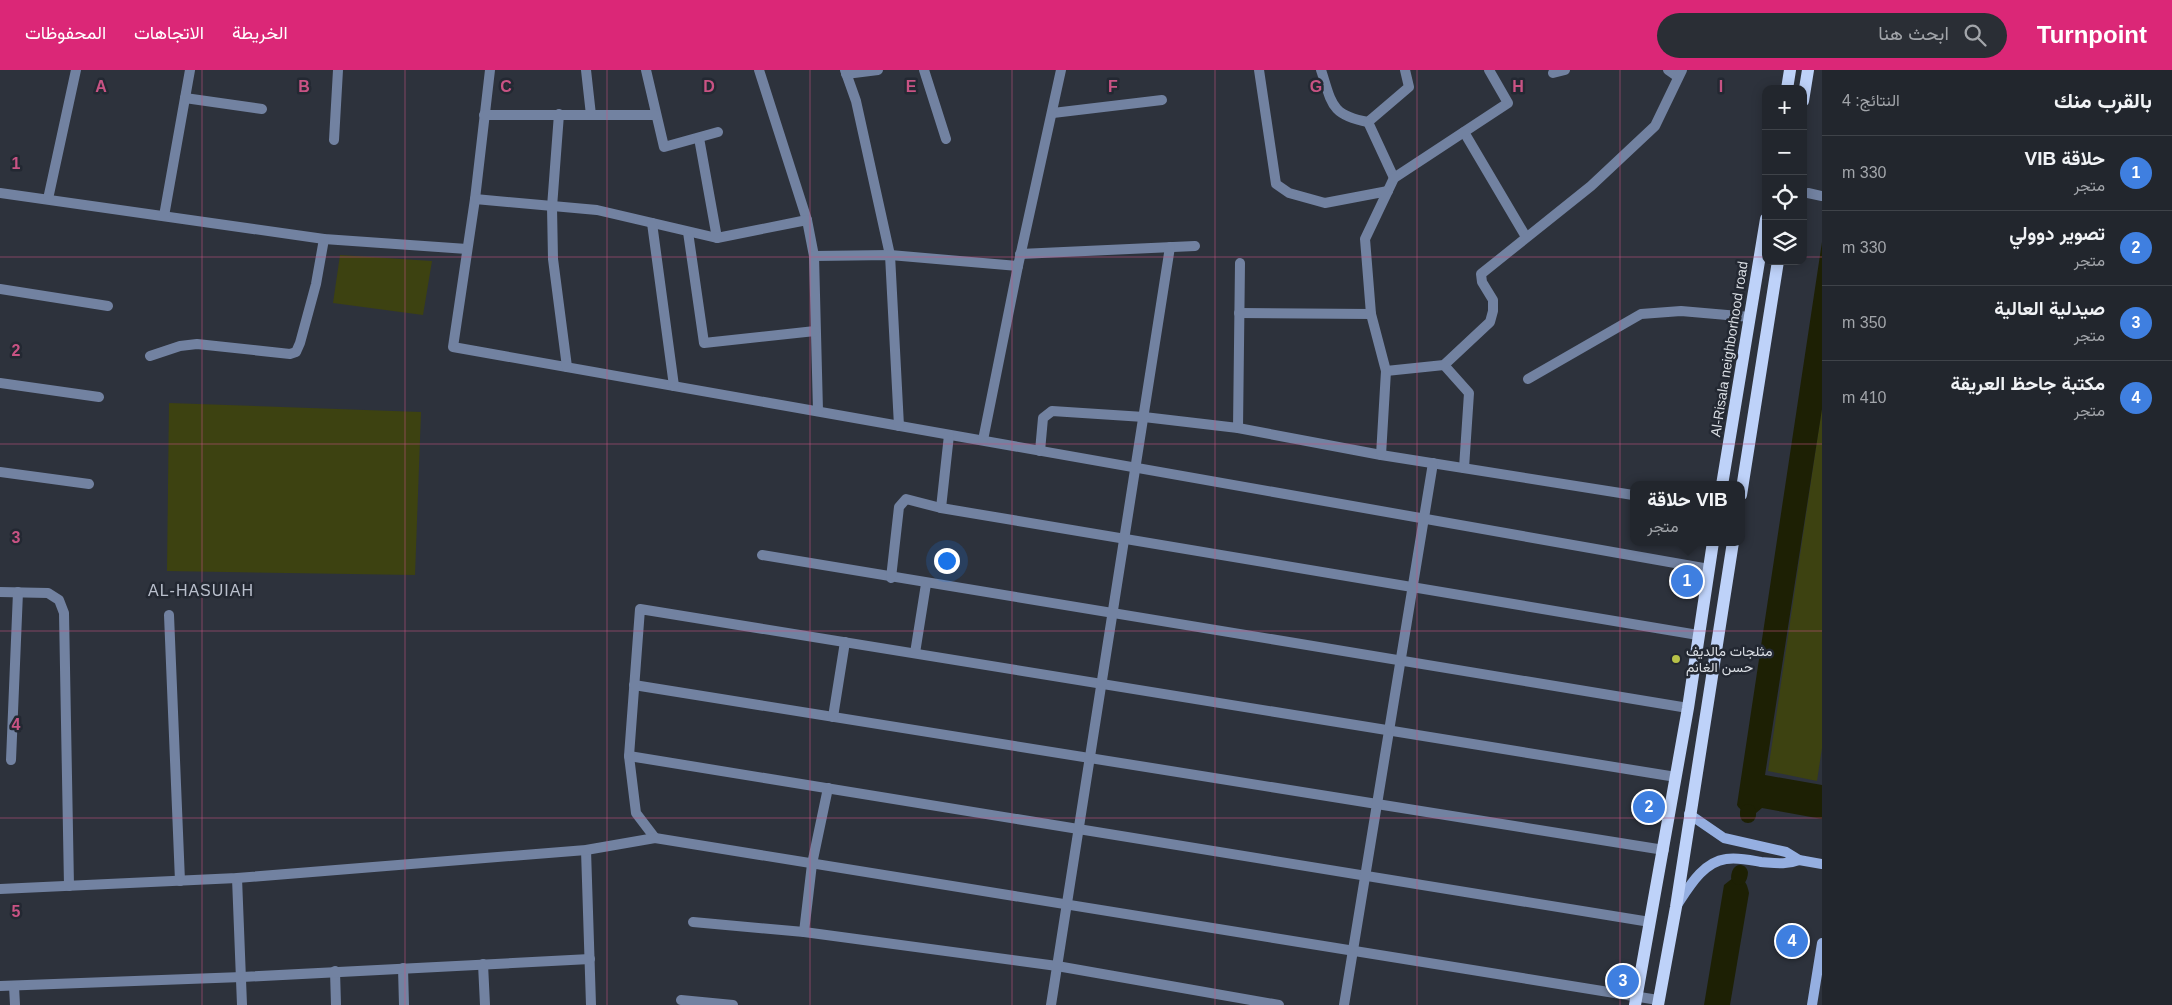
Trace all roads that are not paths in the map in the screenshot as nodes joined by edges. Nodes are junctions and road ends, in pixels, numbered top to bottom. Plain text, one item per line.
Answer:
1 (76, 70) edge
2 (190, 70) edge
3 (338, 70) edge
4 (490, 70) edge
5 (586, 70) edge
6 (646, 70) edge
7 (759, 70) edge
8 (878, 70) edge
9 (924, 70) edge
10 (1061, 70) edge
11 (1259, 70) edge
12 (1321, 70) edge
13 (1405, 70) edge
14 (1489, 70) edge
15 (1565, 70) edge
16 (1668, 70) edge
17 (1790, 70) edge
18 (1808, 70) edge
19 (845, 72) edge
20 (1553, 73) dead end
21 (1680, 74) edge
22 (1788, 85) edge
23 (1806, 85) edge
24 (185, 98) junction
25 (1162, 100) dead end
26 (262, 109) dead end
27 (1052, 113) junction
28 (559, 114) junction
29 (484, 115) junction
30 (591, 115) junction
31 (656, 115) junction
32 (1368, 122) junction
33 (718, 132) dead end
34 (1464, 132) junction
35 (699, 138) junction
36 (946, 139) dead end
37 (334, 140) dead end
38 (1394, 178) junction
39 (1388, 191) junction
40 (0, 193) edge
41 (1808, 194) dead end
42 (1822, 196) edge
43 (48, 199) junction
44 (475, 199) junction
45 (552, 207) junction
46 (164, 216) junction
47 (807, 220) junction
48 (1766, 220) edge
49 (652, 223) junction
50 (688, 232) junction
51 (1526, 237) junction
52 (718, 238) junction
53 (324, 239) junction
54 (1196, 246) dead end
55 (1170, 247) junction
56 (467, 249) junction
57 (1020, 254) junction
58 (890, 255) junction
59 (814, 256) junction
60 (1240, 263) dead end
61 (1777, 265) edge
62 (1018, 266) junction
63 (0, 289) edge
64 (108, 306) dead end
65 (1239, 313) junction
66 (1371, 314) junction
67 (1750, 317) junction
68 (814, 331) junction
69 (150, 356) dead end
70 (1444, 365) junction
71 (567, 367) junction
72 (1386, 371) junction
73 (1528, 379) dead end
74 (0, 384) edge
75 (674, 386) junction
76 (99, 397) dead end
77 (818, 411) junction
78 (1144, 417) junction
79 (899, 426) junction
80 (1238, 428) junction
81 (949, 434) junction
82 (983, 440) junction
83 (1040, 450) junction
84 (1381, 455) junction
85 (1433, 463) junction
86 (1136, 467) junction
87 (1464, 468) junction
88 (0, 472) edge
89 (1723, 481) edge
90 (1743, 481) edge
91 (89, 484) dead end
92 (1630, 495) edge
93 (941, 508) junction
94 (1424, 518) junction
95 (1124, 539) junction
96 (1712, 546) edge
97 (1732, 546) edge
98 (762, 555) dead end
99 (1709, 569) junction
100 (892, 578) junction
101 (926, 584) junction
102 (1412, 587) junction
103 (0, 592) edge
104 (18, 592) junction
105 (1112, 614) junction
106 (169, 615) dead end
107 (1698, 635) junction
108 (845, 642) junction
109 (915, 653) junction
110 (1400, 661) junction
111 (1101, 684) junction
112 (634, 685) junction
113 (1688, 708) junction
114 (833, 717) junction
115 (1389, 731) junction
116 (629, 756) junction
117 (1090, 758) junction
118 (11, 760) dead end
119 (1676, 778) junction
120 (828, 788) junction
121 (1377, 804) junction
122 (1689, 814) junction
123 (1078, 829) junction
124 (655, 838) junction
125 (586, 850) junction
126 (1664, 850) junction
127 (1800, 860) junction
128 (812, 864) junction
129 (1822, 864) edge
130 (1365, 876) junction
131 (237, 878) junction
132 (180, 881) junction
133 (69, 886) junction
134 (0, 889) edge
135 (1066, 905) junction
136 (1676, 907) junction
137 (693, 922) dead end
138 (1650, 922) junction
139 (804, 932) junction
140 (1822, 943) edge
141 (1353, 950) junction
142 (590, 959) junction
143 (483, 964) junction
144 (1057, 966) junction
145 (403, 968) junction
146 (335, 971) junction
147 (242, 976) junction
148 (0, 986) edge
149 (14, 986) junction
150 (1818, 993) edge
151 (681, 1000) dead end
152 (1636, 1001) edge
153 (1658, 1003) edge
154 (15, 1005) edge
155 (242, 1005) edge
156 (336, 1005) edge
157 (404, 1005) edge
158 (485, 1005) edge
159 (591, 1005) edge
160 (733, 1005) edge
161 (1051, 1005) edge
162 (1280, 1005) edge
163 (1344, 1005) edge
164 (1812, 1005) edge

1 - 43 street
2 - 24 street
3 - 37 street
4 - 29 street
5 - 30 street
6 - 31 street
7 - 47 street
8 - 19 street
9 - 36 street
10 - 27 street
11 - 39 street
12 - 32 street
13 - 32 street
14 - 34 street
15 - 20 street
16 - 21 street
17 - 22 main road
18 - 23 main road
19 - 58 street
21 - 51 street
24 - 26 street
24 - 46 street
25 - 27 street
27 - 57 street
28 - 29 street
28 - 30 street
28 - 45 street
29 - 44 street
30 - 31 street
31 - 35 street
32 - 38 street
33 - 35 street
34 - 38 street
34 - 51 street
35 - 52 street
38 - 39 street
39 - 66 street
40 - 43 street
41 - 42 street
43 - 46 street
44 - 45 street
44 - 56 street
45 - 49 street
45 - 71 street
46 - 53 street
47 - 52 street
47 - 59 street
48 - 67 main road, Al-Risala neighborhood road
49 - 50 street
49 - 75 street
50 - 52 street
50 - 68 street
51 - 70 street
53 - 56 street
53 - 69 street
54 - 55 street
55 - 57 street
55 - 78 street
56 - 71 street
57 - 62 street
58 - 59 street
58 - 62 street
58 - 79 street
59 - 68 street
60 - 65 street
61 - 90 main road
62 - 82 street
63 - 64 street
65 - 66 street
65 - 80 street
66 - 72 street
67 - 73 street
67 - 89 main road, Al-Risala neighborhood road
68 - 77 street
70 - 72 street
70 - 87 street
71 - 75 street
72 - 84 street
74 - 76 street
75 - 77 street
77 - 79 street
78 - 80 street
78 - 83 street
78 - 86 street
79 - 81 street
80 - 84 street
81 - 82 street
81 - 93 street
82 - 83 street
83 - 86 street
84 - 85 street
85 - 87 street
85 - 94 street
86 - 94 street
86 - 95 street
87 - 92 street
88 - 91 street
93 - 95 street
93 - 100 street
94 - 99 street
94 - 102 street
95 - 102 street
95 - 105 street
96 - 99 main road
97 - 122 main road
98 - 100 street
99 - 107 main road
100 - 101 street
101 - 105 street
101 - 109 street
102 - 107 street
102 - 110 street
103 - 104 street
104 - 118 street
104 - 133 street
105 - 110 street
105 - 111 street
106 - 132 street
107 - 113 main road
108 - 109 street
108 - 112 street
108 - 114 street
109 - 111 street
110 - 113 street
110 - 115 street
111 - 115 street
111 - 117 street
112 - 114 street
112 - 116 street
113 - 119 main road
114 - 117 street
115 - 119 street
115 - 121 street
116 - 120 street
116 - 124 street
117 - 121 street
117 - 123 street
119 - 126 main road
120 - 123 street
120 - 128 street
121 - 126 street
121 - 130 street
122 - 127 street
122 - 136 main road
123 - 130 street
123 - 135 street
124 - 125 street
124 - 128 street
125 - 131 street
125 - 142 street
126 - 138 main road
127 - 129 street
127 - 136 street
128 - 135 street
128 - 139 street
130 - 138 street
130 - 141 street
131 - 132 street
131 - 147 street
132 - 133 street
133 - 134 street
135 - 141 street
135 - 144 street
136 - 153 main road
137 - 139 street
138 - 152 main road
139 - 144 street
140 - 150 street
141 - 152 street
141 - 163 street
142 - 143 street
142 - 159 street
143 - 145 street
143 - 158 street
144 - 161 street
144 - 162 street
145 - 146 street
145 - 157 street
146 - 147 street
146 - 156 street
147 - 149 street
147 - 155 street
148 - 149 street
149 - 154 street
150 - 164 street
151 - 160 street
152 - 153 street

